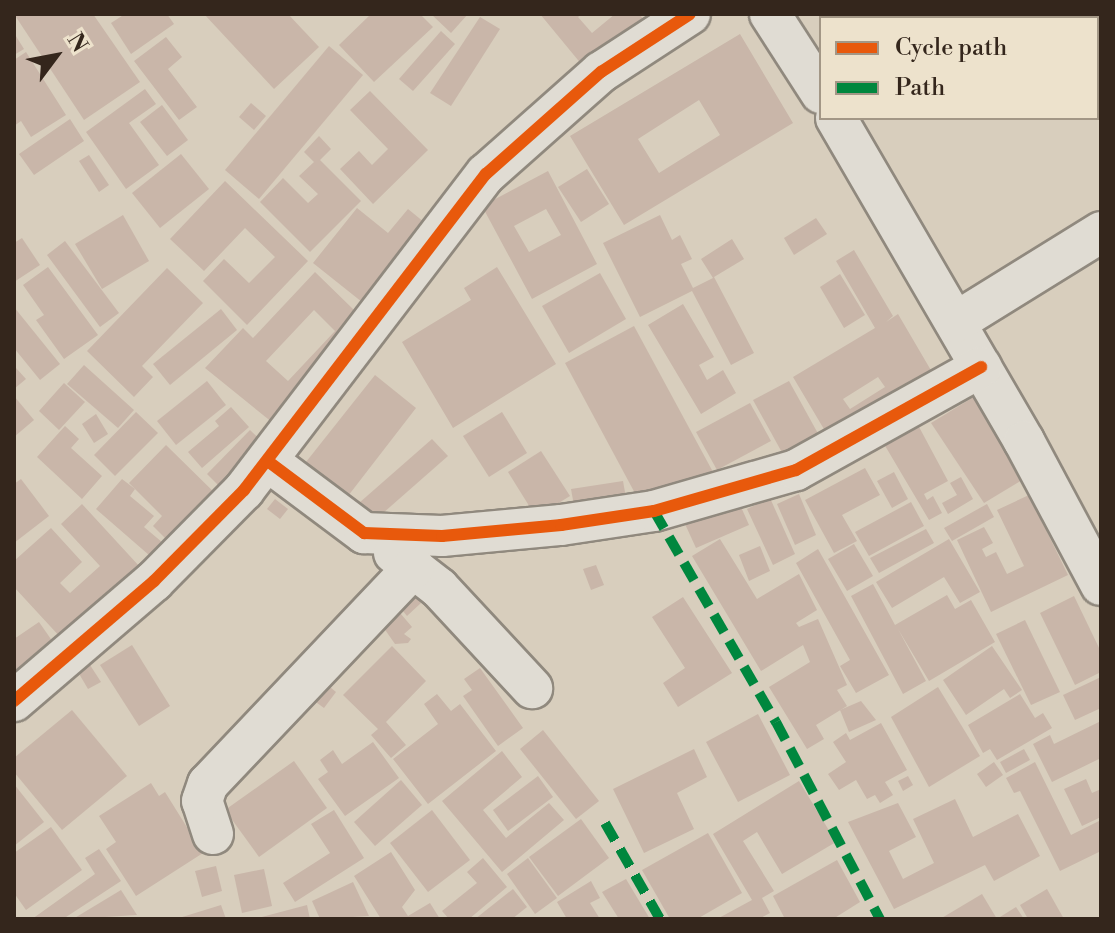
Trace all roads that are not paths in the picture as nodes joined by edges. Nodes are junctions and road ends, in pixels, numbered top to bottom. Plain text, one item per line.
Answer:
1 (690, 14) edge
2 (770, 14) edge
3 (819, 90) edge
4 (837, 120) edge
5 (1101, 232) edge
6 (956, 322) junction
7 (981, 367) junction
8 (269, 462) junction
9 (364, 533) junction
10 (414, 567) junction
11 (1101, 585) edge
12 (532, 688) dead end
13 (14, 701) edge
14 (213, 834) dead end

1 - 8 street
2 - 3 street
4 - 6 street
5 - 6 street
6 - 7 street
7 - 9 street
7 - 11 street
8 - 9 street
8 - 13 street
9 - 10 street
10 - 12 street
10 - 14 street

